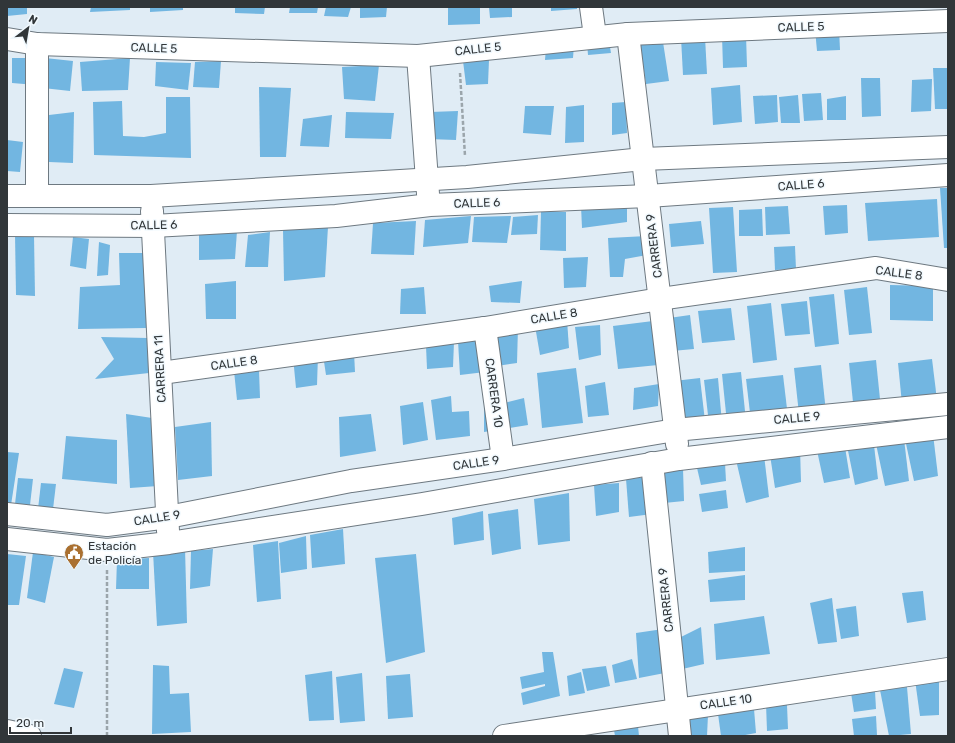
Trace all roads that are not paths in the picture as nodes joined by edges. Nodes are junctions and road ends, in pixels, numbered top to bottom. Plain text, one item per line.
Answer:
1 (591, 7) edge
2 (948, 21) edge
3 (628, 34) junction
4 (595, 36) junction
5 (7, 39) edge
6 (37, 44) junction
7 (418, 56) junction
8 (948, 147) edge
9 (643, 159) junction
10 (948, 174) edge
11 (426, 180) junction
12 (7, 196) edge
13 (37, 196) junction
14 (151, 196) junction
15 (648, 196) junction
16 (430, 205) junction
17 (7, 225) edge
18 (153, 226) junction
19 (948, 280) edge
20 (660, 299) junction
21 (485, 328) junction
22 (160, 373) junction
23 (948, 404) edge
24 (948, 427) edge
25 (675, 430) junction
26 (503, 459) junction
27 (679, 459) junction
28 (652, 463) junction
29 (7, 514) edge
30 (168, 517) junction
31 (7, 539) edge
32 (169, 543) junction
33 (948, 669) edge
34 (678, 709) junction
35 (7, 731) edge
36 (30, 736) edge
37 (504, 736) edge
38 (680, 736) edge

1 - 4 street
2 - 3 street, CALLE 5
3 - 4 street, CALLE 5
3 - 9 street, CARRERA 9
4 - 7 street, CALLE 5
5 - 6 street, CALLE 5
6 - 7 street, CALLE 5
6 - 13 street
7 - 11 street
8 - 9 street
9 - 11 street
9 - 15 street, CARRERA 9
10 - 15 street, CALLE 6
11 - 14 street
11 - 16 street
12 - 13 street
13 - 14 street
14 - 18 street, CARRERA 11
15 - 16 street, CALLE 6
15 - 20 street, CARRERA 9
16 - 18 street, CALLE 6
17 - 18 street, CALLE 6
18 - 22 street, CARRERA 11
19 - 20 street, CALLE 8
20 - 21 street, CALLE 8
20 - 25 street, CARRERA 9
21 - 22 street, CALLE 8
21 - 26 street, CARRERA 10
22 - 30 street, CARRERA 11
23 - 25 street, CALLE 9
24 - 27 street, CALLE 9
25 - 26 street, CALLE 9
25 - 27 street, CARRERA 9
26 - 30 street, CALLE 9
27 - 28 street, CALLE 9
28 - 32 street, CALLE 9
28 - 34 street, CARRERA 9
29 - 30 street, CALLE 9
30 - 32 street, CARRERA 11
31 - 32 street, CALLE 9
33 - 34 street, CALLE 10
34 - 37 street, CALLE 10
34 - 38 street, CARRERA 9
35 - 36 street

